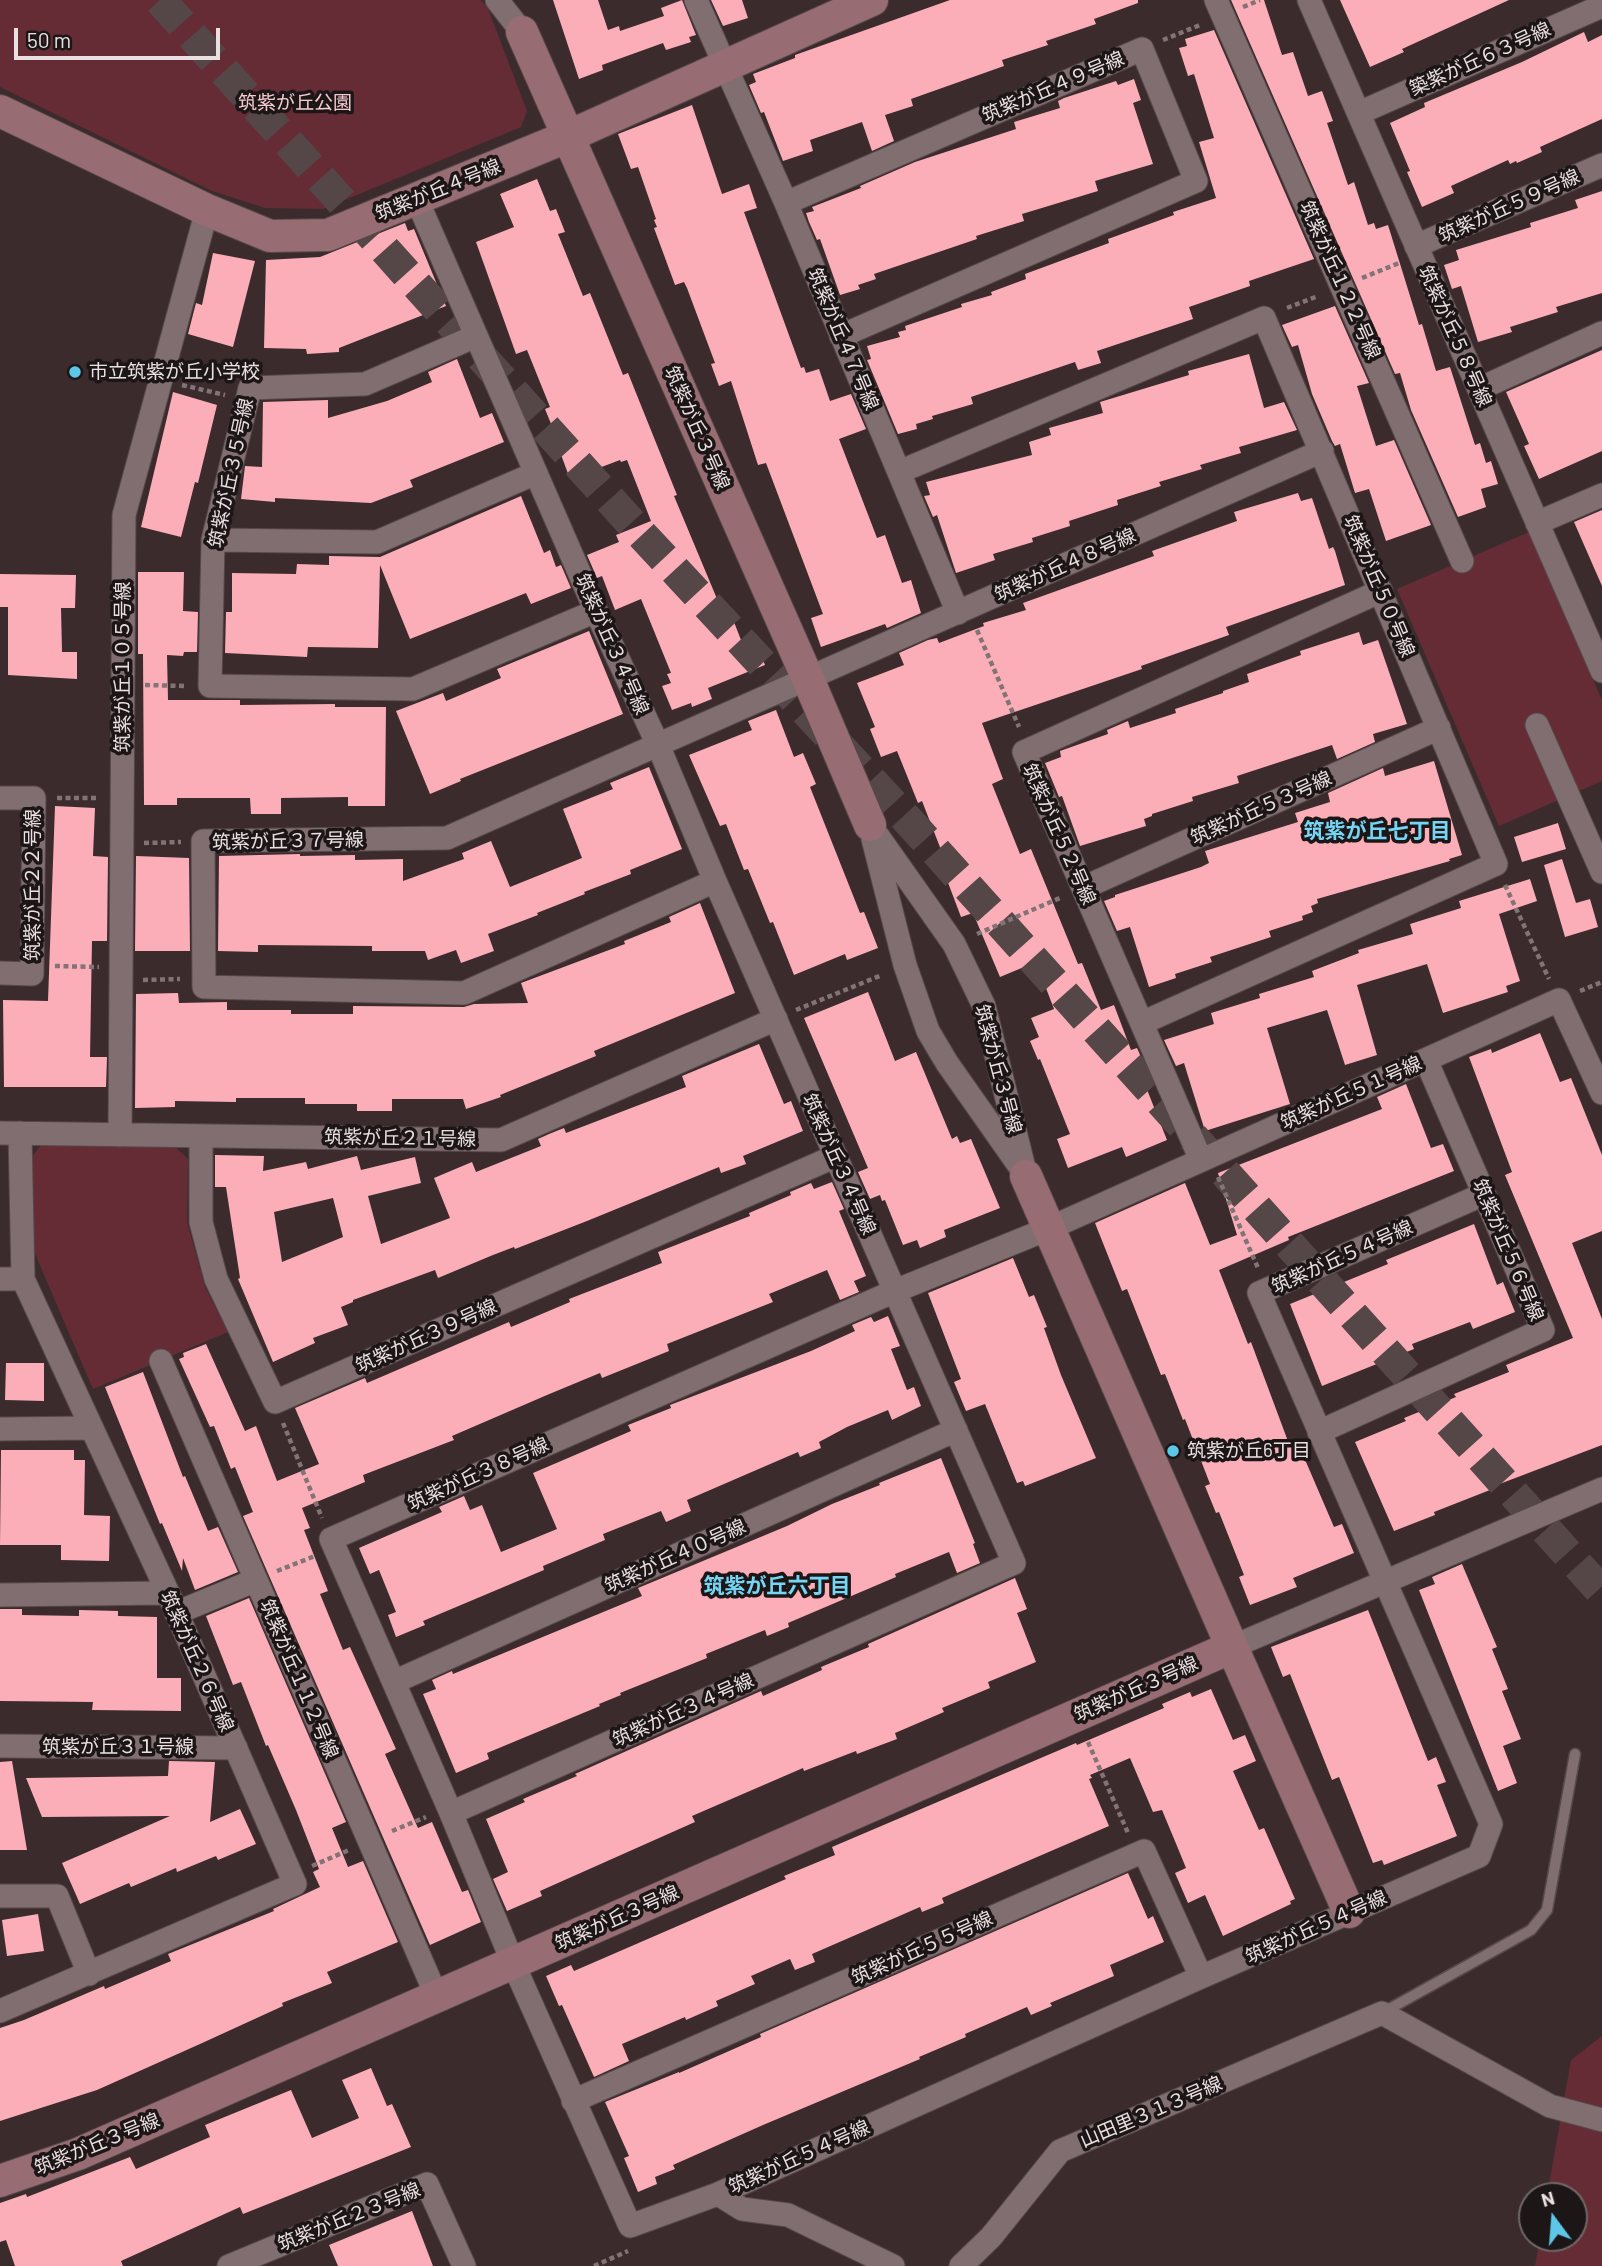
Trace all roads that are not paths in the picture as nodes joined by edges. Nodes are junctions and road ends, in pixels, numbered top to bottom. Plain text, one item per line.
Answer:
1 (496, 0) edge
2 (517, 0) edge
3 (696, 0) edge
4 (872, 0) edge
5 (1216, 0) edge
6 (1309, 0) edge
7 (1602, 6) edge
8 (522, 32) junction
9 (724, 66) junction
10 (0, 111) edge
11 (1359, 113) junction
12 (569, 136) junction
13 (1602, 165) edge
14 (417, 200) junction
15 (786, 203) junction
16 (207, 211) junction
17 (1416, 246) junction
18 (1602, 333) edge
19 (476, 336) junction
20 (841, 336) junction
21 (1479, 389) junction
22 (1322, 451) junction
23 (899, 472) junction
24 (536, 473) junction
25 (1602, 495) edge
26 (1537, 523) junction
27 (213, 540) junction
28 (1462, 561) dead end
29 (1381, 591) junction
30 (596, 611) junction
31 (958, 613) junction
32 (1600, 664) edge
33 (808, 680) junction
34 (1537, 725) dead end
35 (1439, 728) junction
36 (658, 745) junction
37 (0, 798) edge
38 (870, 825) junction
39 (1602, 872) edge
40 (715, 881) junction
41 (1083, 888) junction
42 (0, 973) edge
43 (776, 1019) junction
44 (1142, 1023) junction
45 (1426, 1060) junction
46 (1602, 1093) edge
47 (10, 1133) edge
48 (120, 1135) junction
49 (201, 1136) junction
50 (836, 1156) junction
51 (1205, 1159) junction
52 (1026, 1175) junction
53 (1484, 1194) junction
54 (1050, 1227) junction
55 (0, 1279) edge
56 (23, 1279) junction
57 (895, 1291) junction
58 (161, 1360) dead end
59 (90, 1428) junction
60 (0, 1429) edge
61 (956, 1430) junction
62 (1319, 1432) junction
63 (1602, 1489) edge
64 (256, 1580) junction
65 (1384, 1582) junction
66 (0, 1595) edge
67 (172, 1603) junction
68 (1232, 1647) junction
69 (394, 1682) junction
70 (0, 1746) edge
71 (236, 1748) junction
72 (1575, 1754) dead end
73 (451, 1814) junction
74 (0, 1896) edge
75 (1349, 1912) junction
76 (513, 1964) junction
77 (89, 1974) junction
78 (1201, 1977) junction
79 (437, 1997) junction
80 (0, 2011) edge
81 (1382, 2013) junction
82 (573, 2101) junction
83 (1602, 2120) edge
84 (0, 2181) edge
85 (718, 2194) junction
86 (229, 2266) edge
87 (464, 2266) edge
88 (893, 2266) edge
89 (961, 2266) edge

1 - 8 street, 筑紫が丘３号線
2 - 8 street, 筑紫が丘３号線
3 - 9 street, 筑紫が丘４７号線
4 - 9 street, 筑紫が丘４号線
5 - 28 street, 筑紫が丘１２２号線
6 - 11 street, 筑紫が丘５８号線
7 - 11 street, 築紫が丘６３号線
8 - 12 street, 筑紫が丘３号線
9 - 12 street, 筑紫が丘４号線
9 - 15 street, 筑紫が丘４７号線
10 - 16 street, 筑紫が丘４号線
11 - 17 street, 筑紫が丘５８号線
12 - 14 street, 筑紫が丘４号線
12 - 33 street, 筑紫が丘３号線
13 - 17 street, 筑紫が丘５９号線
14 - 16 street, 筑紫が丘４号線
14 - 19 street, 筑紫が丘３４号線
15 - 20 street, 筑紫が丘４７号線
15 - 20 street, 筑紫が丘４９号線
16 - 48 street, 筑紫が丘１０５号線
17 - 21 street, 筑紫が丘５８号線
18 - 21 street
19 - 24 street, 筑紫が丘３４号線
19 - 27 street, 筑紫が丘３５号線
20 - 23 street, 筑紫が丘４７号線
21 - 26 street, 筑紫が丘５８号線
22 - 23 street, 筑紫が丘５０号線
22 - 29 street, 筑紫が丘５０号線
22 - 31 street, 筑紫が丘４８号線
23 - 31 street, 筑紫が丘４７号線
24 - 27 street
24 - 30 street, 筑紫が丘３４号線
25 - 26 street
26 - 32 street, 筑紫が丘５８号線
27 - 30 street, 筑紫が丘３５号線
29 - 35 street, 筑紫が丘５０号線
29 - 41 street, 筑紫が丘５２号線
30 - 36 street, 筑紫が丘３４号線
31 - 33 street, 筑紫が丘４８号線
33 - 36 street, 筑紫が丘３７号線
33 - 38 street, 筑紫が丘３号線
34 - 39 street
35 - 41 street, 筑紫が丘５３号線
35 - 44 street, 筑紫が丘５０号線
36 - 40 street, 筑紫が丘３４号線
36 - 40 street, 筑紫が丘３７号線
37 - 42 street, 筑紫が丘２２号線
38 - 52 street, 筑紫が丘３号線
38 - 52 street, 筑紫が丘３号線
40 - 43 street, 筑紫が丘３４号線
41 - 44 street, 筑紫が丘５２号線
43 - 49 street, 筑紫が丘２１号線
43 - 50 street, 筑紫が丘３４号線
44 - 51 street, 筑紫が丘５２号線
45 - 46 street, 筑紫が丘５１号線
45 - 51 street, 筑紫が丘５１号線
45 - 53 street, 筑紫が丘５６号線
47 - 48 street, 筑紫が丘２１号線
47 - 56 street, 筑紫が丘２６号線
48 - 49 street, 筑紫が丘２１号線
49 - 50 street, 筑紫が丘３９号線
50 - 57 street, 筑紫が丘３４号線
51 - 54 street, 筑紫が丘５１号線
52 - 54 street, 筑紫が丘３号線
53 - 62 street, 筑紫が丘５６号線
53 - 62 street, 筑紫が丘５４号線
54 - 57 street, 筑紫が丘３８号線
54 - 68 street, 筑紫が丘３号線
55 - 56 street
56 - 59 street, 筑紫が丘２６号線
57 - 61 street, 筑紫が丘３４号線
57 - 69 street, 筑紫が丘３８号線
58 - 64 street, 筑紫が丘１１２号線
59 - 60 street
59 - 67 street, 筑紫が丘２６号線
61 - 69 street, 筑紫が丘４０号線
61 - 73 street, 筑紫が丘３４号線
62 - 65 street, 筑紫が丘５４号線
63 - 65 street
64 - 67 street
64 - 79 street, 筑紫が丘１１２号線
65 - 68 street
65 - 75 street, 筑紫が丘５４号線
66 - 67 street
67 - 71 street, 筑紫が丘２６号線
68 - 75 street, 筑紫が丘３号線
68 - 76 street, 筑紫が丘３号線
69 - 73 street
70 - 71 street, 筑紫が丘３１号線
71 - 77 street, 筑紫が丘２６号線
72 - 81 lane, 山田里３１３号線
73 - 76 street
74 - 77 street
75 - 78 street, 筑紫が丘５４号線
76 - 79 street, 筑紫が丘３号線
76 - 82 street, 筑紫が丘５４号線
77 - 80 street, 筑紫が丘２６号線
78 - 82 street, 筑紫が丘５５号線
78 - 85 street, 筑紫が丘５４号線
79 - 84 street, 筑紫が丘３号線
81 - 83 street
81 - 89 street, 山田里３１３号線
82 - 85 street, 筑紫が丘５４号線
85 - 88 street
86 - 87 street, 筑紫が丘２３号線

